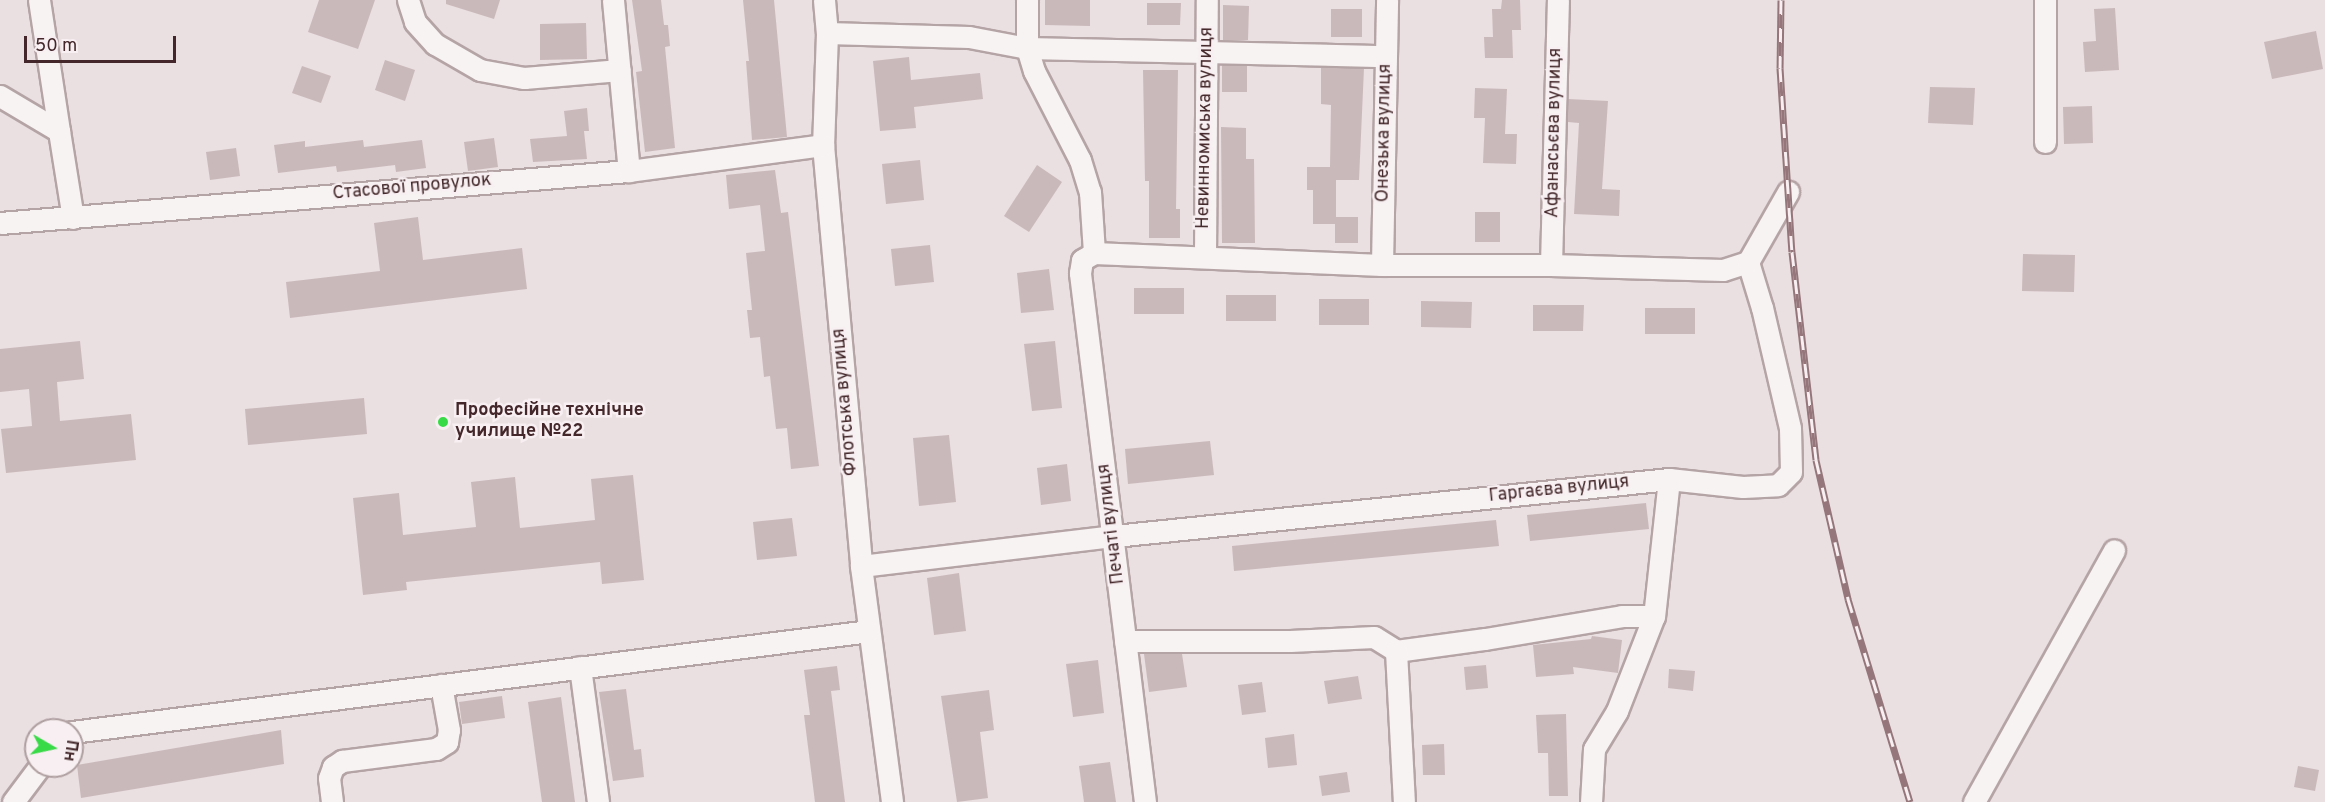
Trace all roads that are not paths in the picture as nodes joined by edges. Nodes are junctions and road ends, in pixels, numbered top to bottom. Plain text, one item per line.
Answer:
1 (39, 0) edge
2 (408, 0) edge
3 (613, 0) edge
4 (824, 0) edge
5 (1027, 0) edge
6 (1207, 0) edge
7 (1387, 0) edge
8 (1558, 0) edge
9 (2045, 0) edge
10 (827, 33) junction
11 (1027, 48) junction
12 (1207, 51) junction
13 (1386, 56) junction
14 (620, 70) junction
15 (0, 96) edge
16 (59, 130) junction
17 (2045, 142) dead end
18 (823, 146) junction
19 (629, 171) junction
20 (1788, 192) dead end
21 (73, 218) junction
22 (0, 223) edge
23 (1094, 253) junction
24 (1205, 257) junction
25 (1748, 262) junction
26 (1382, 265) junction
27 (1551, 265) junction
28 (1669, 479) junction
29 (1114, 536) junction
30 (2114, 550) dead end
31 (861, 566) junction
32 (1654, 616) junction
33 (869, 631) junction
34 (1125, 640) junction
35 (1396, 651) junction
36 (580, 667) junction
37 (441, 685) junction
38 (84, 730) edge
39 (30, 778) edge
40 (13, 802) edge
41 (332, 802) edge
42 (598, 802) edge
43 (892, 802) edge
44 (1145, 802) edge
45 (1404, 802) edge
46 (1591, 802) edge
47 (1974, 802) edge

1 - 16 street
2 - 14 street
3 - 14 street
4 - 10 street, Флотська вулиця
5 - 11 street
6 - 12 street, Невинномиська вулиця
7 - 13 street, Онезька вулиця
8 - 27 street, Афанасьєва вулиця
9 - 17 street
10 - 11 street
10 - 18 street, Флотська вулиця
11 - 12 street
11 - 23 street
12 - 13 street
12 - 24 street, Невинномиська вулиця
13 - 26 street, Онезька вулиця
14 - 19 street
15 - 16 street
16 - 21 street
18 - 19 street, Стасової провулок
18 - 31 street, Флотська вулиця
19 - 21 street, Стасової провулок
20 - 25 street
21 - 22 street, Стасової провулок
23 - 24 street
23 - 29 street, Печаті вулиця
24 - 26 street
25 - 27 street
25 - 28 street, Гаргаєва вулиця
26 - 27 street
28 - 29 street, Гаргаєва вулиця
28 - 32 street
29 - 31 street, Гаргаєва вулиця
29 - 34 street, Печаті вулиця
30 - 47 street
31 - 33 street, Флотська вулиця
32 - 35 street
32 - 46 street
33 - 36 street
33 - 43 street, Флотська вулиця
34 - 35 street
34 - 44 street, Печаті вулиця
35 - 45 street
36 - 37 street
36 - 42 street
37 - 38 street
37 - 41 street
39 - 40 street

